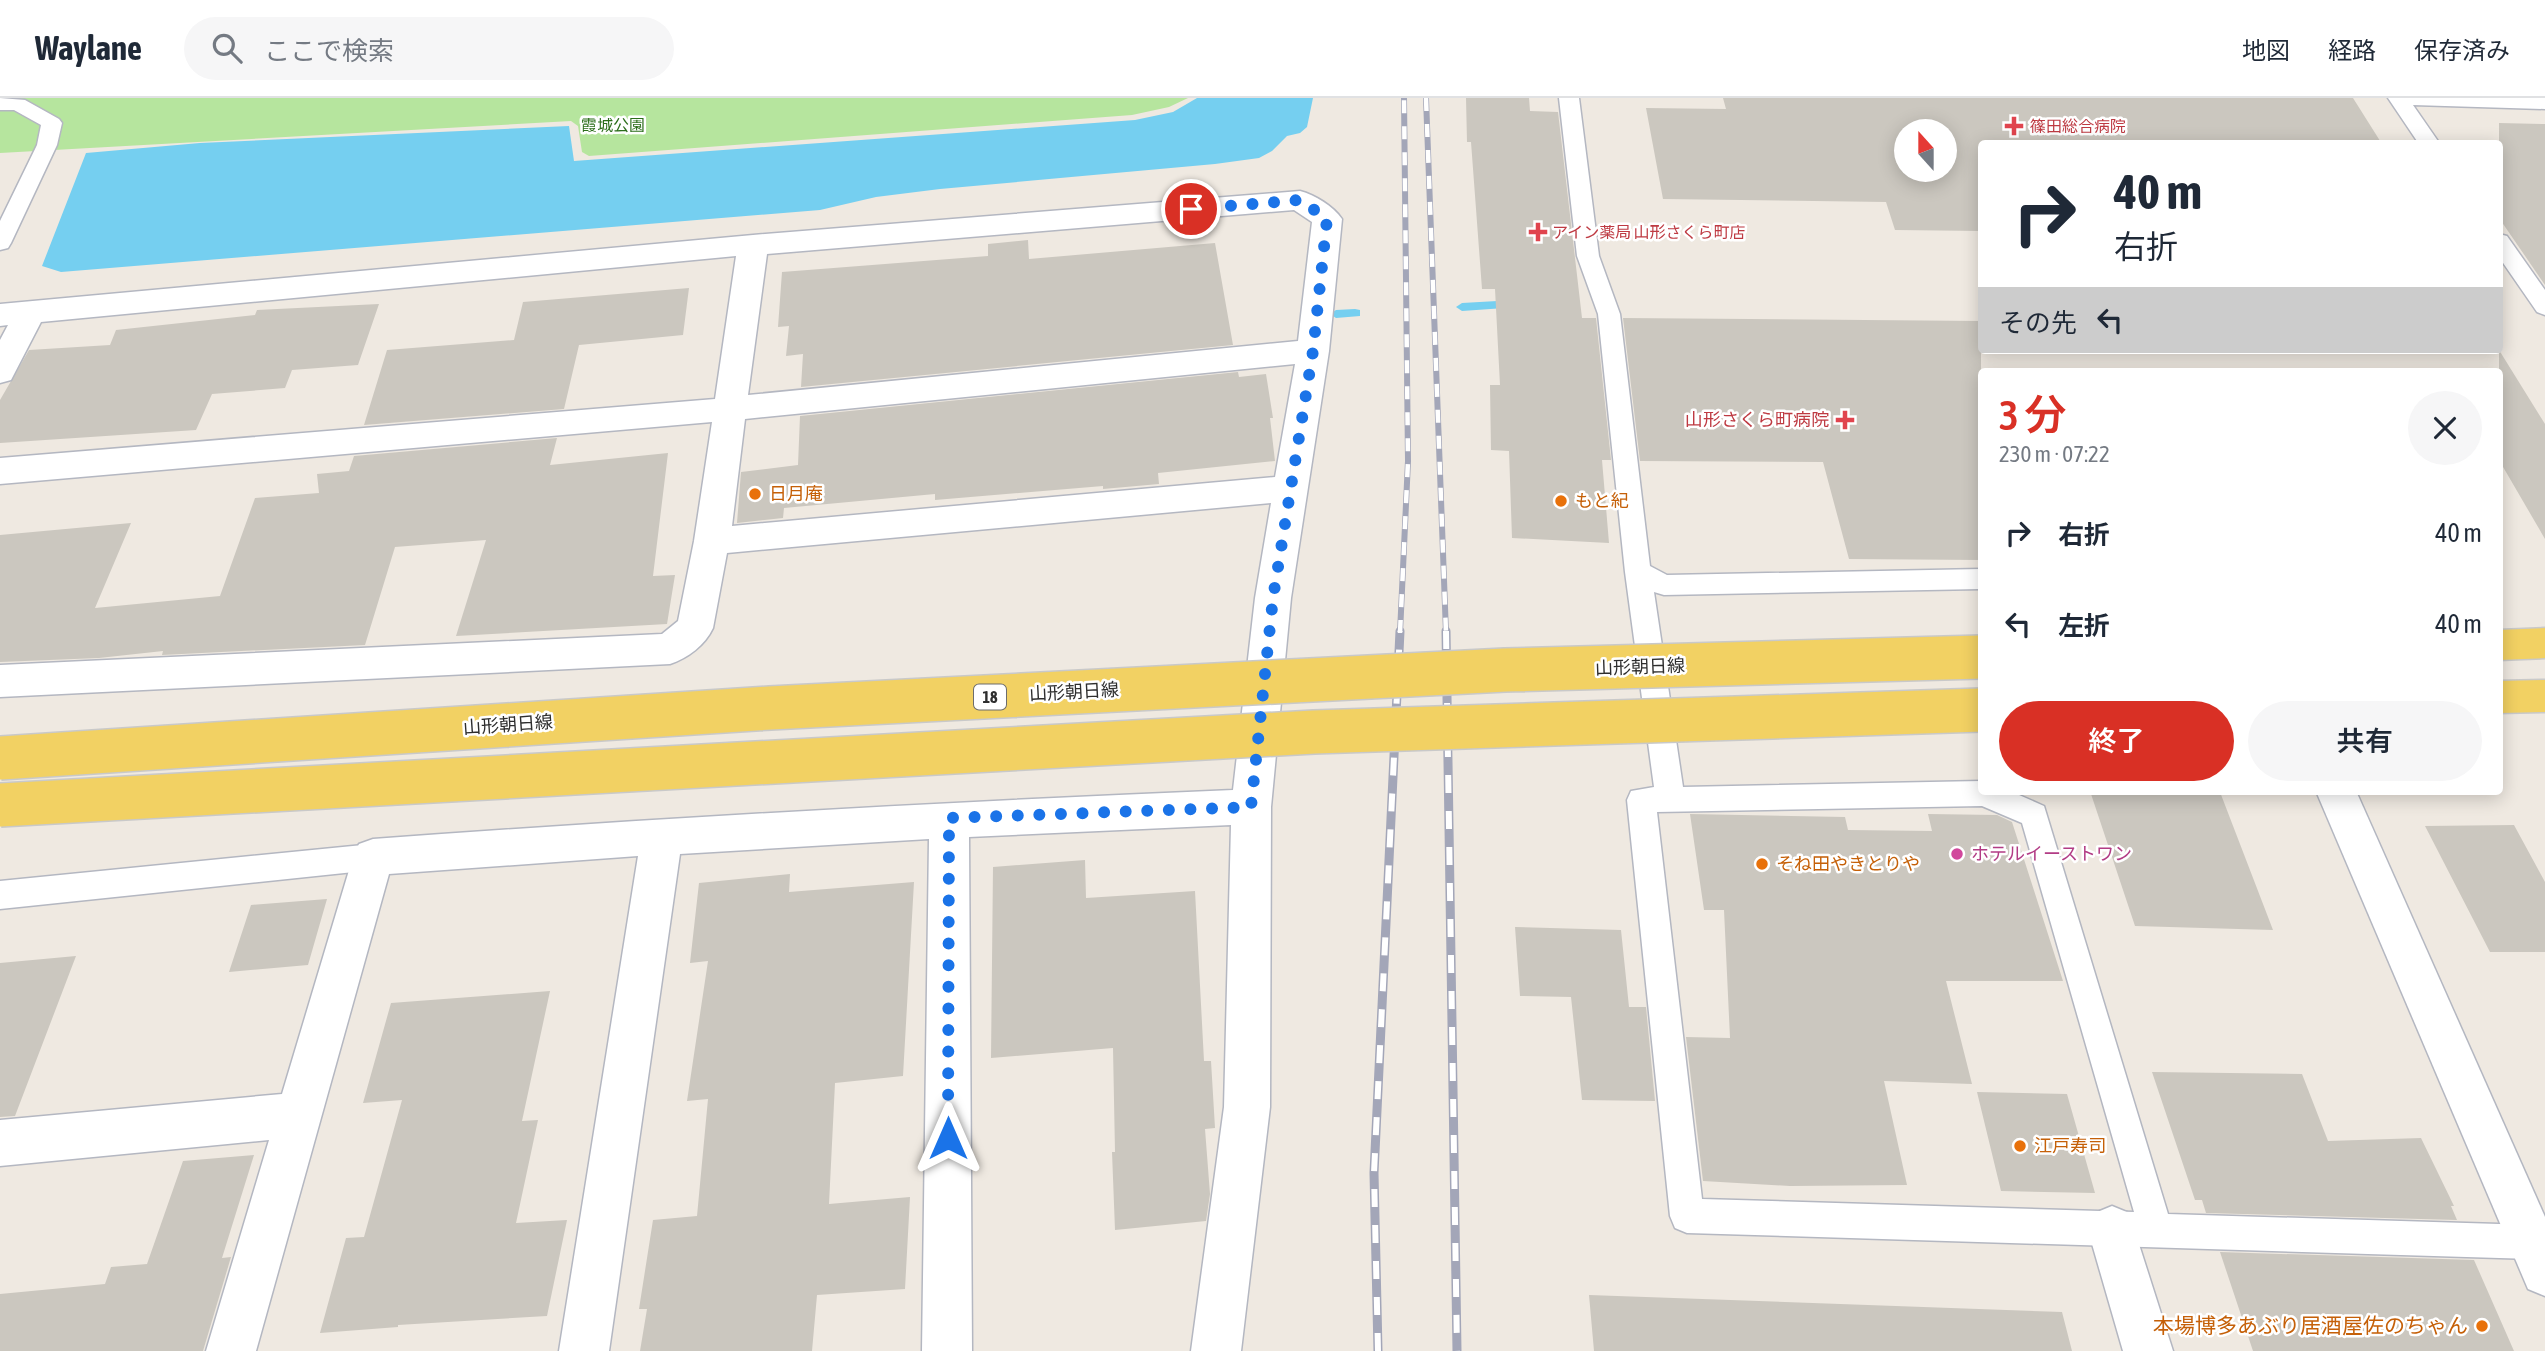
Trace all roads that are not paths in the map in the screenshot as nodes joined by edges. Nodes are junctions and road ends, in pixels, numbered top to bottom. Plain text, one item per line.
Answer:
1 (1569, 98) edge
2 (2399, 99) edge
3 (2545, 103) edge
4 (0, 104) edge
5 (2427, 140) edge
6 (0, 243) edge
7 (753, 245) junction
8 (2503, 247) edge
9 (2545, 307) edge
10 (15, 314) edge
11 (1313, 351) junction
12 (0, 372) edge
13 (731, 409) junction
14 (0, 471) edge
15 (1289, 489) junction
16 (712, 541) junction
17 (1638, 572) junction
18 (1978, 579) edge
19 (2545, 643) edge
20 (2503, 645) edge
21 (1978, 657) edge
22 (0, 681) edge
23 (2545, 696) edge
24 (2503, 697) edge
25 (1978, 710) edge
26 (0, 758) edge
27 (1978, 793) edge
28 (1989, 795) edge
29 (2338, 795) edge
30 (1670, 799) junction
31 (0, 805) edge
32 (1251, 807) junction
33 (949, 818) junction
34 (662, 835) junction
35 (373, 858) junction
36 (0, 895) edge
37 (299, 1115) junction
38 (0, 1143) edge
39 (2134, 1230) junction
40 (2538, 1257) edge
41 (231, 1351) edge
42 (584, 1351) edge
43 (947, 1351) edge
44 (1216, 1351) edge
45 (2148, 1351) edge

1 - 17 lane
2 - 3 lane
2 - 5 lane
4 - 6 lane
7 - 10 street
7 - 11 street
7 - 13 street
8 - 9 lane
10 - 12 street
11 - 13 street
11 - 15 street
13 - 14 street
13 - 16 street
15 - 16 street
15 - 32 street
16 - 22 street
17 - 18 lane
17 - 30 lane
19 - 20 main road
21 - 26 main road, 山形朝日線 / 18, bridge
23 - 24 main road
25 - 31 main road, bridge
27 - 30 lane
28 - 39 lane
29 - 40 street
30 - 39 lane
32 - 33 street
32 - 44 street
33 - 34 street
33 - 43 street
34 - 35 street
34 - 42 street
35 - 36 lane
35 - 37 street
37 - 38 street
37 - 41 street
39 - 40 lane
39 - 45 street

